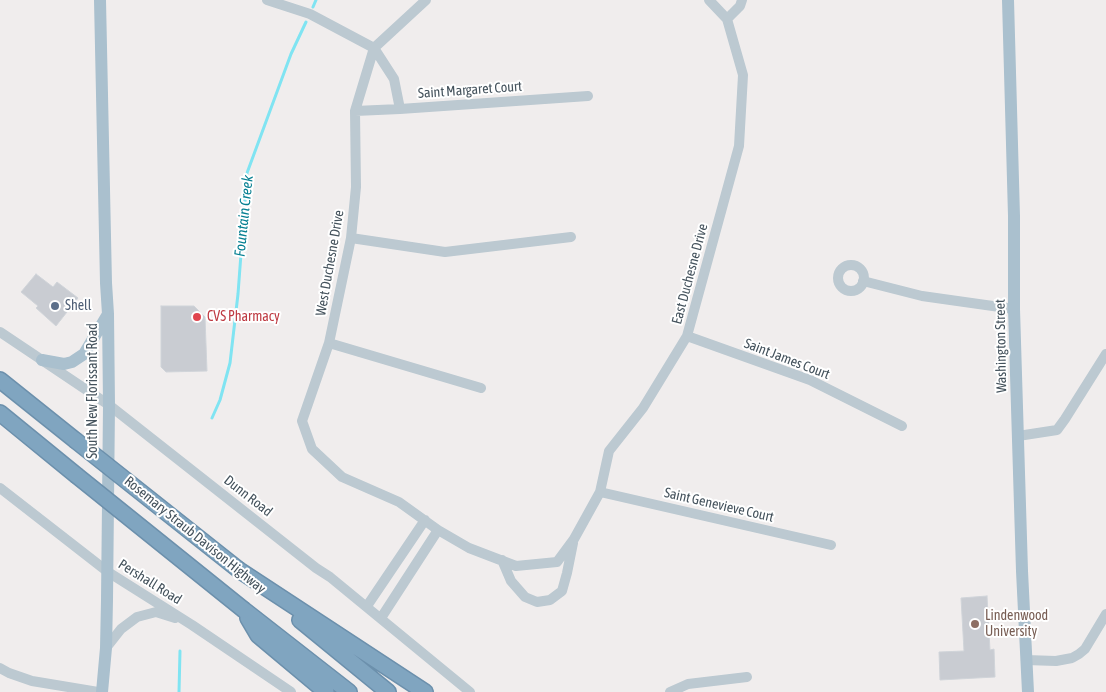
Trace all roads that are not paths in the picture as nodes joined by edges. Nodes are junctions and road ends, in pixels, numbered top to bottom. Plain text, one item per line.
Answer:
1 (100, 0) edge
2 (267, 0) edge
3 (426, 0) edge
4 (709, 0) edge
5 (742, 0) edge
6 (1008, 0) edge
7 (727, 20) junction
8 (374, 48) junction
9 (588, 96) dead end
10 (400, 109) junction
11 (355, 111) junction
12 (351, 238) junction
13 (571, 238) dead end
14 (863, 280) dead end
15 (1014, 309) junction
16 (108, 314) junction
17 (0, 332) edge
18 (687, 336) junction
19 (330, 344) junction
20 (1106, 354) edge
21 (42, 360) junction
22 (0, 380) edge
23 (481, 388) dead end
24 (109, 405) junction
25 (0, 412) edge
26 (902, 426) dead end
27 (1018, 436) junction
28 (0, 488) edge
29 (600, 492) junction
30 (425, 520) junction
31 (438, 530) junction
32 (574, 539) junction
33 (831, 545) dead end
34 (502, 560) junction
35 (239, 570) junction
36 (108, 572) junction
37 (367, 606) junction
38 (244, 610) junction
39 (1106, 614) edge
40 (381, 618) junction
41 (192, 624) junction
42 (1102, 630) edge
43 (106, 648) junction
44 (1026, 660) junction
45 (0, 668) edge
46 (747, 677) dead end
47 (100, 692) edge
48 (290, 692) edge
49 (326, 692) edge
50 (349, 692) edge
51 (388, 692) edge
52 (425, 692) edge
53 (470, 692) edge
54 (670, 692) edge
55 (1028, 692) edge

1 - 16 main road, South New Florissant Road
2 - 8 street
3 - 8 street
4 - 7 street
5 - 7 street
6 - 15 main road, Washington Street
7 - 18 street, East Duchesne Drive
8 - 10 street
8 - 11 street, West Duchesne Drive
9 - 10 street, Saint Margaret Court
10 - 11 street, Saint Margaret Court
11 - 12 street, West Duchesne Drive
12 - 13 street
12 - 19 street, West Duchesne Drive
14 - 15 street
15 - 27 main road, Washington Street
16 - 21 main road
16 - 24 main road, South New Florissant Road
17 - 21 street, Dunn Road
18 - 26 street, Saint James Court
18 - 29 street, East Duchesne Drive
19 - 23 street
19 - 30 street, West Duchesne Drive
20 - 27 street
21 - 24 street, Dunn Road
22 - 35 highway, Rosemary Straub Davison Highway, bridge
24 - 36 main road, South New Florissant Road
24 - 37 street, Dunn Road
25 - 38 highway, Rosemary Straub Davison Highway, bridge
27 - 44 main road, Washington Street
28 - 36 street, Pershall Road
29 - 32 street, East Duchesne Drive
29 - 33 street, Saint Genevieve Court
30 - 31 street
30 - 37 street
31 - 34 street
31 - 40 street
32 - 34 street
32 - 34 street
35 - 51 highway, Rosemary Straub Davison Highway
35 - 52 highway
36 - 41 street, Pershall Road
36 - 43 main road, South New Florissant Road
37 - 40 street, Dunn Road
38 - 49 highway
38 - 50 highway, Rosemary Straub Davison Highway
39 - 42 street
40 - 53 street, Dunn Road
41 - 43 street
41 - 48 street, Pershall Road
42 - 44 street
43 - 47 main road, South New Florissant Road
44 - 55 main road, Washington Street
45 - 47 street
46 - 54 street

